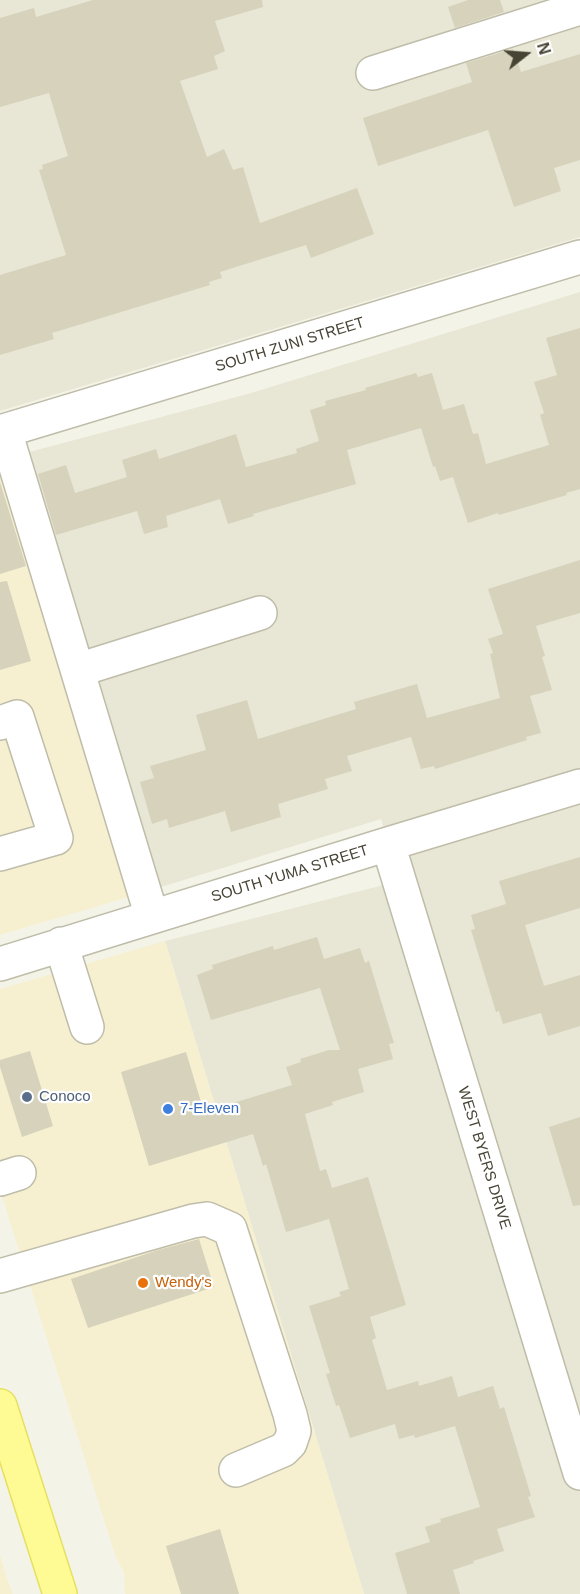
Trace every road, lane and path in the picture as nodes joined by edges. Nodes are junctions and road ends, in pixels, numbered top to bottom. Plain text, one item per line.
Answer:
1 (580, 8) edge
2 (373, 73) dead end
3 (580, 257) edge
4 (2, 432) edge
5 (260, 614) dead end
6 (78, 670) junction
7 (0, 723) edge
8 (580, 786) edge
9 (388, 844) junction
10 (0, 854) edge
11 (152, 916) junction
12 (61, 944) junction
13 (0, 964) edge
14 (87, 1027) dead end
15 (0, 1276) edge
16 (0, 1406) edge
17 (236, 1470) dead end
18 (580, 1473) edge
19 (60, 1594) edge

1 - 2 street
3 - 4 street, SOUTH ZUNI STREET
4 - 6 street
5 - 6 street
6 - 11 street
7 - 10 street
8 - 9 street, SOUTH YUMA STREET
9 - 11 street, SOUTH YUMA STREET
9 - 18 street, WEST BYERS DRIVE
11 - 12 street, SOUTH YUMA STREET
12 - 13 street, SOUTH YUMA STREET
12 - 14 street
15 - 17 street
16 - 19 main road

